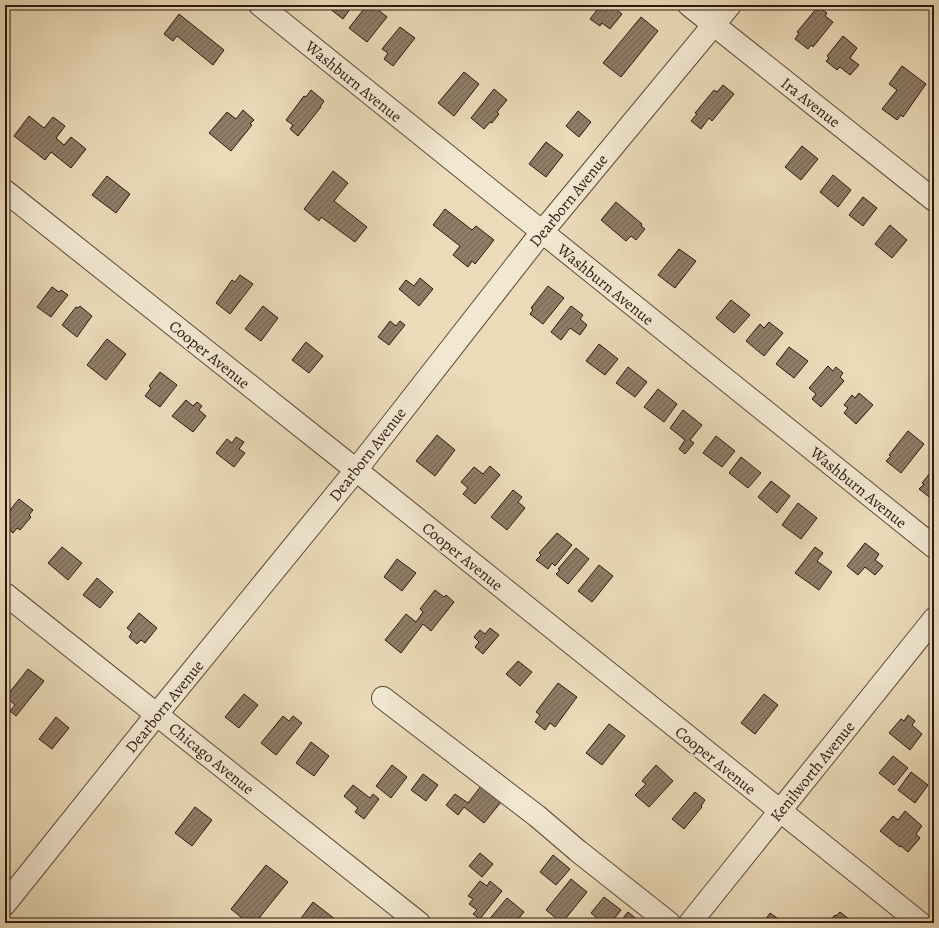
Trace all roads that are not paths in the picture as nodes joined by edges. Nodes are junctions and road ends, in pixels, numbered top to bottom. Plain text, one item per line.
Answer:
1 (260, 5) edge
2 (689, 5) edge
3 (730, 5) edge
4 (713, 25) junction
5 (5, 191) edge
6 (934, 200) edge
7 (542, 232) junction
8 (356, 470) junction
9 (934, 547) edge
10 (5, 594) edge
11 (934, 619) edge
12 (383, 698) dead end
13 (157, 714) junction
14 (779, 811) junction
15 (5, 904) edge
16 (419, 923) edge
17 (669, 923) edge
18 (690, 923) edge
19 (920, 923) edge

1 - 7 street, Washburn Avenue
2 - 4 street, Ira Avenue
3 - 4 street, Dearborn Avenue
4 - 6 street, Ira Avenue
4 - 7 street, Dearborn Avenue
5 - 8 street, Cooper Avenue
7 - 8 street, Dearborn Avenue
7 - 9 street, Washburn Avenue
8 - 13 street, Dearborn Avenue
8 - 14 street, Cooper Avenue
10 - 13 street, Chicago Avenue
11 - 14 street, Kenilworth Avenue
12 - 17 street
13 - 15 street, Dearborn Avenue
13 - 16 street, Chicago Avenue
14 - 18 street, Kenilworth Avenue
14 - 19 street, Cooper Avenue

